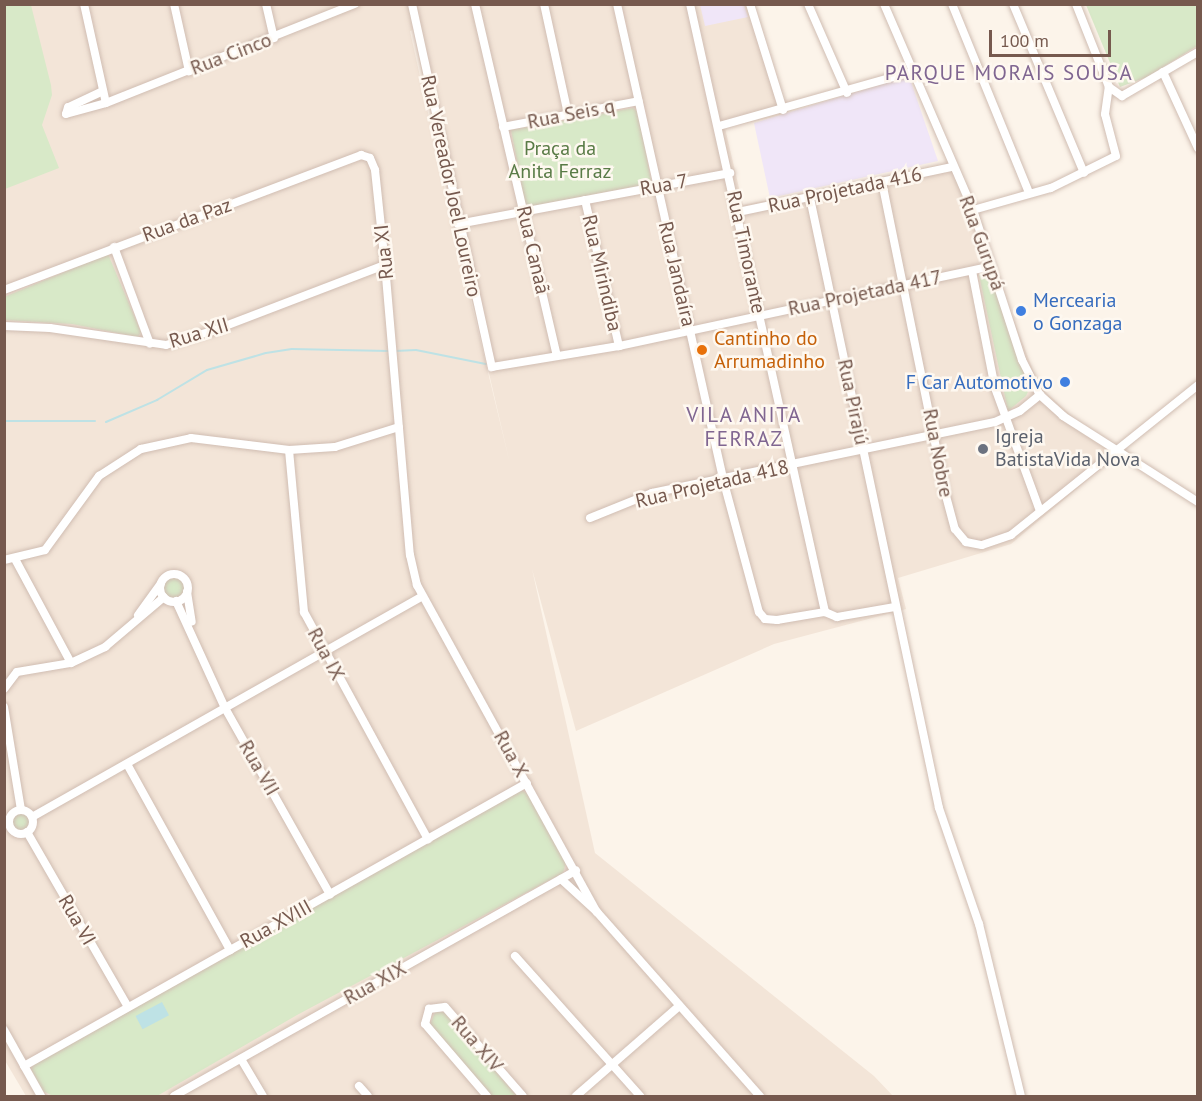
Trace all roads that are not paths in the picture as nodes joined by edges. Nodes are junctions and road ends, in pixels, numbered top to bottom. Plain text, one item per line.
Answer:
1 (84, 4) edge
2 (174, 4) edge
3 (266, 4) edge
4 (355, 4) edge
5 (412, 4) edge
6 (475, 4) edge
7 (544, 4) edge
8 (617, 4) edge
9 (690, 4) edge
10 (750, 4) edge
11 (808, 4) edge
12 (884, 4) edge
13 (952, 4) edge
14 (1013, 4) edge
15 (1076, 4) edge
16 (274, 38) junction
17 (1197, 52) edge
18 (189, 71) junction
19 (911, 72) junction
20 (1163, 72) junction
21 (1109, 87) junction
22 (103, 91) junction
23 (847, 93) junction
24 (639, 101) junction
25 (106, 103) junction
26 (783, 110) junction
27 (568, 114) junction
28 (718, 126) junction
29 (502, 127) junction
30 (1197, 148) edge
31 (370, 158) joint
32 (952, 167) junction
33 (730, 173) junction
34 (1084, 173) junction
35 (882, 182) junction
36 (657, 186) junction
37 (1029, 194) junction
38 (810, 198) junction
39 (585, 200) junction
40 (973, 210) junction
41 (525, 212) junction
42 (738, 212) junction
43 (458, 224) junction
44 (114, 247) junction
45 (385, 265) junction
46 (991, 266) junction
47 (972, 271) junction
48 (902, 286) junction
49 (4, 290) edge
50 (831, 300) junction
51 (759, 315) junction
52 (4, 326) edge
53 (689, 328) junction
54 (150, 344) junction
55 (619, 346) junction
56 (393, 352) joint
57 (557, 355) junction
58 (492, 367) joint
59 (1197, 385) edge
60 (1040, 395) junction
61 (1004, 419) junction
62 (399, 427) junction
63 (934, 436) junction
64 (289, 450) junction
65 (864, 451) junction
66 (1115, 451) junction
67 (793, 466) junction
68 (723, 479) junction
69 (1197, 502) edge
70 (1040, 511) junction
71 (590, 518) dead end
72 (15, 559) junction
73 (4, 560) edge
74 (161, 582) junction
75 (187, 592) junction
76 (422, 596) junction
77 (164, 597) junction
78 (176, 601) junction
79 (895, 607) junction
80 (824, 608) junction
81 (134, 621) junction
82 (194, 639) junction
83 (324, 654) junction
84 (71, 663) junction
85 (4, 689) edge
86 (4, 707) edge
87 (225, 708) junction
88 (128, 764) junction
89 (527, 783) junction
90 (21, 810) junction
91 (32, 817) junction
92 (8, 828) edge
93 (27, 832) junction
94 (428, 838) junction
95 (576, 870) junction
96 (561, 879) junction
97 (330, 894) junction
98 (597, 912) junction
99 (230, 950) junction
100 (515, 956) dead end
101 (678, 1006) junction
102 (128, 1008) junction
103 (4, 1030) edge
104 (241, 1059) junction
105 (611, 1065) junction
106 (24, 1066) junction
107 (359, 1086) dead end
108 (39, 1096) edge
109 (174, 1096) edge
110 (263, 1096) edge
111 (368, 1096) edge
112 (487, 1096) edge
113 (523, 1096) edge
114 (576, 1096) edge
115 (640, 1096) edge
116 (760, 1096) edge
117 (1021, 1096) edge

1 - 22 street
2 - 18 street
3 - 16 street
4 - 16 street, Rua Cinco
5 - 43 street, Rua Vereador Joel Loureiro
6 - 29 street, Rua Canaã
7 - 27 street
8 - 24 street, Rua Jandaíra
9 - 28 street, Rua Timorante
10 - 26 street
11 - 23 street
12 - 19 street, Rua Gurupá
13 - 37 street
14 - 34 street
15 - 21 street
16 - 18 street, Rua Cinco
17 - 20 street
18 - 25 street, Rua Cinco
19 - 23 street
19 - 32 street, Rua Gurupá
20 - 21 street
20 - 30 street
21 - 34 street
22 - 25 street
22 - 25 street, Rua Cinco
23 - 26 street
24 - 27 street, Rua Seis q
24 - 36 street, Rua Jandaíra
26 - 28 street
27 - 29 street, Rua Seis q
28 - 33 street, Rua Timorante
29 - 41 street, Rua Canaã
31 - 44 street, Rua da Paz
31 - 45 street, Rua XI
32 - 35 street, Rua Projetada 416
32 - 40 street, Rua Gurupá
33 - 36 street, Rua 7
33 - 42 street, Rua Timorante
34 - 37 street
35 - 38 street, Rua Projetada 416
35 - 48 street, Rua Nobre
36 - 39 street, Rua 7
36 - 53 street, Rua Jandaíra
37 - 40 street
38 - 42 street, Rua Projetada 416
38 - 50 street, Rua Pirajú
39 - 41 street, Rua 7
39 - 55 street, Rua Mirindiba
40 - 46 street, Rua Gurupá
41 - 43 street, Rua 7
41 - 57 street, Rua Canaã
42 - 51 street, Rua Timorante
43 - 58 street, Rua Vereador Joel Loureiro
44 - 49 street, Rua da Paz
44 - 54 street
45 - 54 street, Rua XII
45 - 56 street, Rua XI
46 - 47 street, Rua Projetada 417
46 - 60 street, Rua Gurupá
47 - 48 street, Rua Projetada 417
47 - 61 street
48 - 50 street, Rua Projetada 417
48 - 63 street, Rua Nobre
50 - 51 street, Rua Projetada 417
50 - 65 street, Rua Pirajú
51 - 53 street, Rua Projetada 417
51 - 67 street, Rua Timorante
52 - 54 street, Rua XII
53 - 55 street, Rua Projetada 417
53 - 68 street, Rua Jandaíra
55 - 57 street, Rua Projetada 417
56 - 62 street, Rua X
57 - 58 street, Rua Projetada 417
59 - 66 street, Rua Nobre
60 - 61 street, Rua Projetada 418
60 - 66 street, Rua Gurupá
61 - 63 street, Rua Projetada 418
61 - 70 street
62 - 64 street
62 - 76 street, Rua X
63 - 65 street, Rua Projetada 418
63 - 70 street, Rua Nobre
64 - 72 street
64 - 83 street, Rua IX
65 - 67 street, Rua Projetada 418
65 - 79 street, Rua Pirajú
66 - 69 street, Rua Gurupá
66 - 70 street, Rua Nobre
67 - 68 street, Rua Projetada 418
67 - 80 street, Rua Timorante
68 - 71 street, Rua Projetada 418
68 - 80 street, Rua Jandaíra
72 - 73 street
72 - 84 street
74 - 75 street
74 - 77 street
74 - 81 street
75 - 78 street
75 - 82 street
76 - 83 street
76 - 89 street, Rua X
77 - 78 street
77 - 81 street
78 - 82 street
79 - 80 street
79 - 117 street, Rua Pirajú
81 - 84 street
82 - 87 street, Rua VII
83 - 87 street
83 - 94 street, Rua IX
84 - 85 street
86 - 90 street
87 - 88 street
87 - 97 street, Rua VII
88 - 91 street
88 - 99 street
89 - 94 street, Rua XVIII
89 - 95 street, Rua X
90 - 91 street
90 - 92 street
91 - 93 street
92 - 93 street
93 - 102 street, Rua VI
94 - 97 street, Rua XVIII
95 - 96 street, Rua XIX
95 - 98 street, Rua X
96 - 98 street
96 - 104 street, Rua XIX
97 - 99 street, Rua XVIII
98 - 101 street, Rua X
99 - 102 street, Rua XVIII
100 - 105 street
101 - 105 street
101 - 116 street, Rua X
102 - 106 street, Rua XVIII
103 - 106 street
104 - 109 street, Rua XIX
104 - 110 street
105 - 114 street
105 - 115 street
106 - 108 street
107 - 111 street
112 - 113 street, Rua XIV

